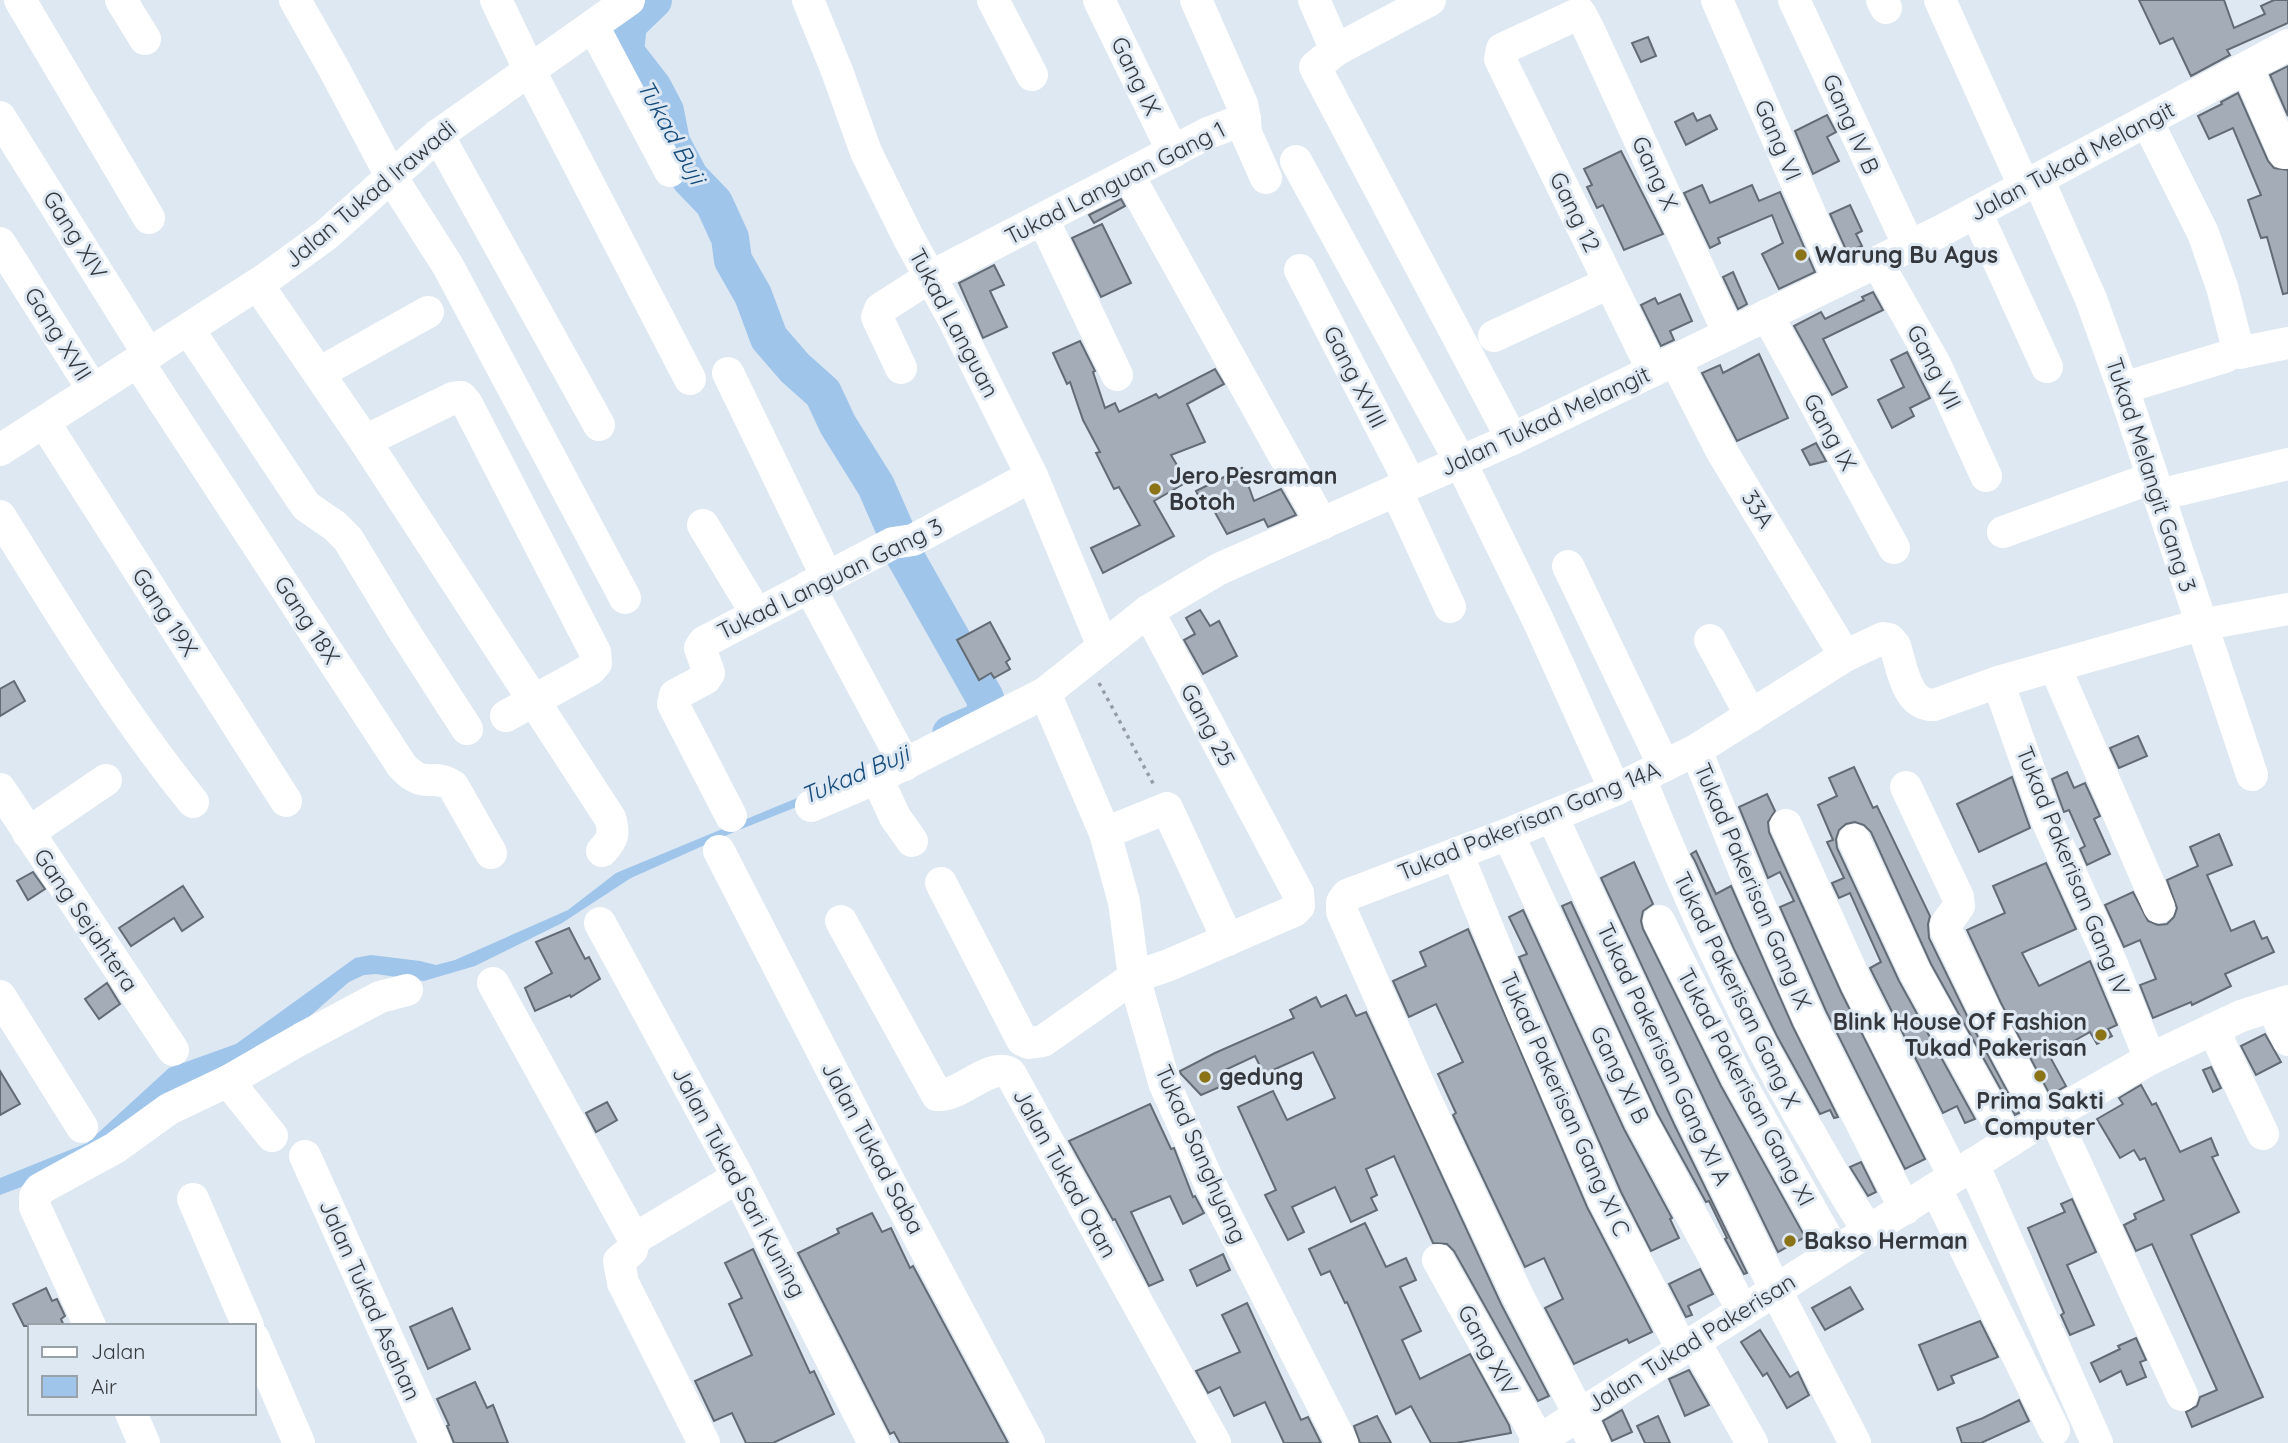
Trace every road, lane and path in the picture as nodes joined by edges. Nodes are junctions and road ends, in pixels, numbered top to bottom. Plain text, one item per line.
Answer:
1 (20, 0) edge
2 (121, 0) edge
3 (295, 0) edge
4 (496, 0) edge
5 (629, 0) edge
6 (808, 0) edge
7 (993, 0) edge
8 (1099, 0) edge
9 (1196, 0) edge
10 (1314, 0) edge
11 (1717, 0) edge
12 (1794, 0) edge
13 (1940, 0) edge
14 (1424, 1) edge
15 (1580, 13) joint
16 (593, 26) junction
17 (145, 39) dead end
18 (2288, 45) edge
19 (1326, 58) junction
20 (2247, 68) junction
21 (530, 71) junction
22 (1032, 75) dead end
23 (0, 117) edge
24 (1245, 119) junction
25 (2147, 121) junction
26 (438, 135) junction
27 (1173, 152) junction
28 (2284, 153) dead end
29 (1296, 161) dead end
30 (670, 171) dead end
31 (1129, 176) junction
32 (392, 178) junction
33 (1266, 178) dead end
34 (2031, 182) junction
35 (1976, 212) junction
36 (149, 218) dead end
37 (1043, 219) junction
38 (0, 243) edge
39 (1909, 246) junction
40 (1877, 262) junction
41 (1300, 270) dead end
42 (930, 277) junction
43 (1839, 280) junction
44 (1609, 282) junction
45 (258, 285) junction
46 (428, 312) dead end
47 (1767, 316) junction
48 (189, 330) junction
49 (1729, 334) junction
50 (1494, 336) dead end
51 (2288, 343) edge
52 (2225, 357) dead end
53 (143, 359) junction
54 (1664, 365) junction
55 (2047, 366) dead end
56 (901, 368) dead end
57 (320, 373) junction
58 (728, 373) dead end
59 (1116, 375) dead end
60 (690, 379) dead end
61 (2123, 388) junction
62 (93, 390) junction
63 (44, 422) junction
64 (599, 425) dead end
65 (1512, 439) junction
66 (365, 441) junction
67 (0, 450) edge
68 (1461, 463) junction
69 (2288, 464) edge
70 (1986, 475) dead end
71 (1032, 476) junction
72 (2155, 486) junction
73 (1403, 487) junction
74 (0, 516) edge
75 (1322, 524) junction
76 (703, 525) dead end
77 (2003, 531) dead end
78 (1894, 548) dead end
79 (1568, 566) dead end
80 (818, 582) junction
81 (625, 598) dead end
82 (1450, 607) dead end
83 (2288, 609) edge
84 (1148, 611) junction
85 (756, 613) junction
86 (2200, 625) junction
87 (1710, 640) dead end
88 (1095, 653) junction
89 (1845, 656) junction
90 (2055, 667) junction
91 (1998, 682) junction
92 (1045, 693) junction
93 (535, 700) junction
94 (506, 716) dead end
95 (1751, 716) junction
96 (467, 729) dead end
97 (1696, 750) junction
98 (895, 763) junction
99 (2252, 775) dead end
100 (1640, 778) junction
101 (106, 780) dead end
102 (1906, 787) dead end
103 (0, 789) edge
104 (286, 801) dead end
105 (192, 802) dead end
106 (811, 806) dead end
107 (1167, 808) junction
108 (731, 816) dead end
109 (1552, 816) junction
110 (1786, 825) dead end
111 (28, 833) junction
112 (1105, 833) junction
113 (1508, 834) junction
114 (1854, 839) dead end
115 (912, 841) dead end
116 (602, 851) dead end
117 (719, 851) dead end
118 (491, 852) dead end
119 (1457, 853) junction
120 (941, 883) dead end
121 (2159, 907) dead end
122 (841, 921) dead end
123 (1659, 921) dead end
124 (600, 923) dead end
125 (1228, 940) junction
126 (1134, 977) junction
127 (493, 983) dead end
128 (407, 990) dead end
129 (0, 996) edge
130 (2280, 1003) edge
131 (2213, 1029) junction
132 (2288, 1040) edge
133 (173, 1050) dead end
134 (2150, 1059) junction
135 (228, 1082) junction
136 (2048, 1117) junction
137 (82, 1126) dead end
138 (2263, 1134) dead end
139 (272, 1136) dead end
140 (2009, 1142) junction
141 (305, 1156) dead end
142 (1954, 1176) junction
143 (738, 1177) junction
144 (193, 1199) dead end
145 (1905, 1209) junction
146 (1870, 1231) junction
147 (634, 1239) junction
148 (1834, 1251) junction
149 (1438, 1260) dead end
150 (1776, 1291) junction
151 (1743, 1311) junction
152 (89, 1324) edge
153 (247, 1324) edge
154 (256, 1344) edge
155 (1688, 1345) junction
156 (2182, 1395) dead end
157 (1580, 1413) junction
158 (132, 1415) edge
159 (2091, 1429) edge
160 (2056, 1437) edge
161 (1537, 1442) edge
162 (144, 1443) edge
163 (299, 1443) edge
164 (435, 1443) edge
165 (705, 1443) edge
166 (874, 1443) edge
167 (1029, 1443) edge
168 (1214, 1443) edge
169 (1342, 1443) edge
170 (1594, 1443) edge
171 (1752, 1443) edge
172 (1855, 1443) edge

1 - 36 street
2 - 17 street
3 - 32 street
4 - 21 street
5 - 16 street, Jalan Tukad Irawadi
6 - 42 street, Tukad Languan
7 - 22 street
8 - 27 street, Gang IX
9 - 24 street
10 - 19 street
11 - 43 street, Gang VI
12 - 39 street, Gang IV B
13 - 34 street, Tukad Melangit Gang 3
14 - 19 street
15 - 44 street, Gang 12
15 - 49 street, Gang X
16 - 21 street, Jalan Tukad Irawadi
16 - 30 street
18 - 20 street, Jalan Tukad Melangit
19 - 65 street
20 - 25 street, Jalan Tukad Melangit
20 - 28 street
21 - 26 street, Jalan Tukad Irawadi
21 - 60 street
23 - 53 street, Gang XIV
24 - 27 street, Tukad Languan Gang 1
24 - 33 street, Tukad Languan Gang 1
25 - 34 street, Jalan Tukad Melangit
25 - 51 street
26 - 32 street, Jalan Tukad Irawadi
26 - 64 street
27 - 31 street, Tukad Languan Gang 1
29 - 68 street
31 - 37 street, Tukad Languan Gang 1
31 - 75 street
32 - 45 street, Jalan Tukad Irawadi
32 - 81 street
34 - 35 street, Jalan Tukad Melangit
34 - 61 street, Tukad Melangit Gang 3
35 - 39 street, Jalan Tukad Melangit
35 - 55 street
37 - 42 street, Tukad Languan Gang 1
37 - 59 street
38 - 62 street, Gang XVII
39 - 40 street, Jalan Tukad Melangit
40 - 43 street, Jalan Tukad Melangit
40 - 70 street, Gang VII
41 - 73 street, Gang XVIII
42 - 56 street, Tukad Languan Gang 1
42 - 71 street, Tukad Languan
43 - 47 street, Jalan Tukad Melangit
44 - 50 street
44 - 54 street, Gang 12
45 - 48 street, Jalan Tukad Irawadi
45 - 57 street
46 - 57 street
47 - 49 street, Jalan Tukad Melangit
47 - 78 street, Gang IX
48 - 53 street, Jalan Tukad Irawadi
48 - 96 street
49 - 54 street, Jalan Tukad Melangit
52 - 61 street
53 - 62 street, Jalan Tukad Irawadi
53 - 118 street, Gang 18X
54 - 65 street, Jalan Tukad Melangit
54 - 89 street, 33A
57 - 66 street
58 - 80 street
61 - 72 street, Tukad Melangit Gang 3
62 - 63 street, Jalan Tukad Irawadi
63 - 67 street, Jalan Tukad Irawadi
63 - 104 street, Gang 19X
65 - 68 street, Jalan Tukad Melangit
66 - 93 street
66 - 93 street
68 - 73 street, Jalan Tukad Melangit
68 - 100 street
69 - 72 street
71 - 80 street, Tukad Languan Gang 3
71 - 88 street, Tukad Languan
72 - 77 street
72 - 86 street, Tukad Melangit Gang 3
73 - 75 street, Jalan Tukad Melangit
73 - 82 street, Gang XVIII
74 - 105 street
75 - 84 street, Jalan Tukad Melangit
76 - 85 street
79 - 100 street
80 - 85 street, Tukad Languan Gang 3
80 - 98 street
83 - 86 street, Tukad Pakerisan Gang 14A
84 - 88 street, Jalan Tukad Melangit
84 - 125 street, Gang 25
85 - 108 street, Tukad Languan Gang 3
86 - 90 street, Tukad Pakerisan Gang 14A
86 - 99 street, Tukad Melangit Gang 3
87 - 95 street
88 - 92 street, Jalan Tukad Melangit
88 - 107 path
89 - 91 street, Tukad Pakerisan Gang 14A
89 - 95 street, Tukad Pakerisan Gang 14A
90 - 91 street, Tukad Pakerisan Gang 14A
90 - 121 street
91 - 134 street, Tukad Pakerisan Gang IV
92 - 98 street, Jalan Tukad Melangit
92 - 112 street, Tukad Sanghyang
93 - 94 street
93 - 116 street
95 - 97 street, Tukad Pakerisan Gang 14A
97 - 100 street, Tukad Pakerisan Gang 14A
97 - 145 street, Tukad Pakerisan Gang IX
98 - 106 street, Jalan Tukad Melangit
98 - 115 street
100 - 109 street, Tukad Pakerisan Gang 14A
100 - 146 street, Tukad Pakerisan Gang X
101 - 111 street
102 - 136 street
103 - 111 street, Gang Sejahtera
107 - 112 street
107 - 125 street
109 - 113 street, Tukad Pakerisan Gang 14A
109 - 150 street, Tukad Pakerisan Gang XI A
110 - 142 street
111 - 133 street, Gang Sejahtera
112 - 126 street, Tukad Sanghyang
113 - 119 street, Tukad Pakerisan Gang 14A
113 - 151 street, Gang XI B
114 - 140 street
117 - 167 street, Jalan Tukad Saba
119 - 155 street, Tukad Pakerisan Gang XI C
119 - 157 street, Tukad Pakerisan Gang 14A
120 - 126 street
122 - 168 street, Jalan Tukad Otan
123 - 148 street, Tukad Pakerisan Gang XI
124 - 143 street, Jalan Tukad Sari Kuning
125 - 126 street
126 - 169 street, Tukad Sanghyang
127 - 147 street
128 - 135 street
129 - 137 street
130 - 131 street, Jalan Tukad Pakerisan
130 - 132 street
131 - 134 street, Jalan Tukad Pakerisan
131 - 138 street
134 - 136 street, Jalan Tukad Pakerisan
135 - 139 street
135 - 152 street
136 - 140 street, Jalan Tukad Pakerisan
136 - 156 street
140 - 142 street, Jalan Tukad Pakerisan
141 - 164 street, Jalan Tukad Asahan
142 - 145 street, Jalan Tukad Pakerisan
142 - 159 street
142 - 160 street
143 - 147 street
143 - 166 street, Jalan Tukad Sari Kuning
144 - 153 street
145 - 146 street, Jalan Tukad Pakerisan
146 - 148 street, Jalan Tukad Pakerisan
147 - 165 street
148 - 150 street, Jalan Tukad Pakerisan
149 - 161 street, Gang XIV
150 - 151 street, Jalan Tukad Pakerisan
150 - 172 street, Tukad Pakerisan Gang XI A
151 - 155 street, Jalan Tukad Pakerisan
154 - 163 street
155 - 157 street, Jalan Tukad Pakerisan
155 - 171 street, Tukad Pakerisan Gang XI C
157 - 161 street, Jalan Tukad Pakerisan
157 - 170 street
158 - 162 street
159 - 160 street

